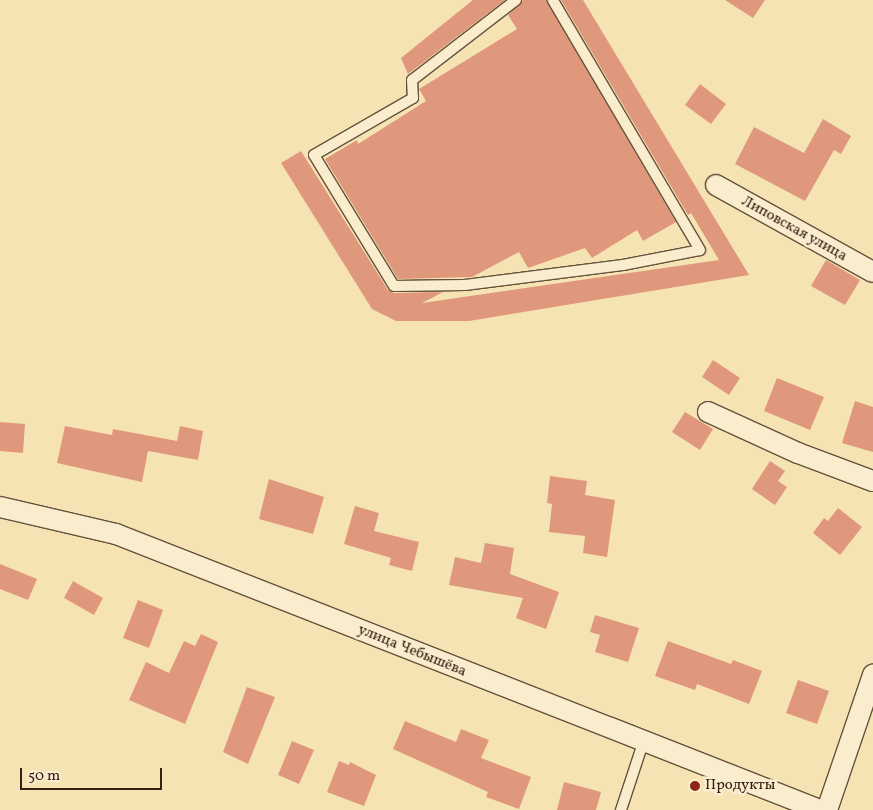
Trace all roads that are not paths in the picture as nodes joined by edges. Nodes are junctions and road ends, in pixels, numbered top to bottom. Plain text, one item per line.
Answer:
1 (516, 0) edge
2 (553, 0) edge
3 (716, 186) dead end
4 (873, 272) edge
5 (708, 412) dead end
6 (873, 481) edge
7 (0, 506) edge
8 (873, 675) edge
9 (643, 743) junction
10 (622, 810) edge
11 (820, 810) edge
12 (828, 810) edge

1 - 2 lane
3 - 4 street, Липовская улица
5 - 6 street
7 - 9 street, улица Чебышёва
8 - 12 street
9 - 10 lane
9 - 11 street, улица Чебышёва

